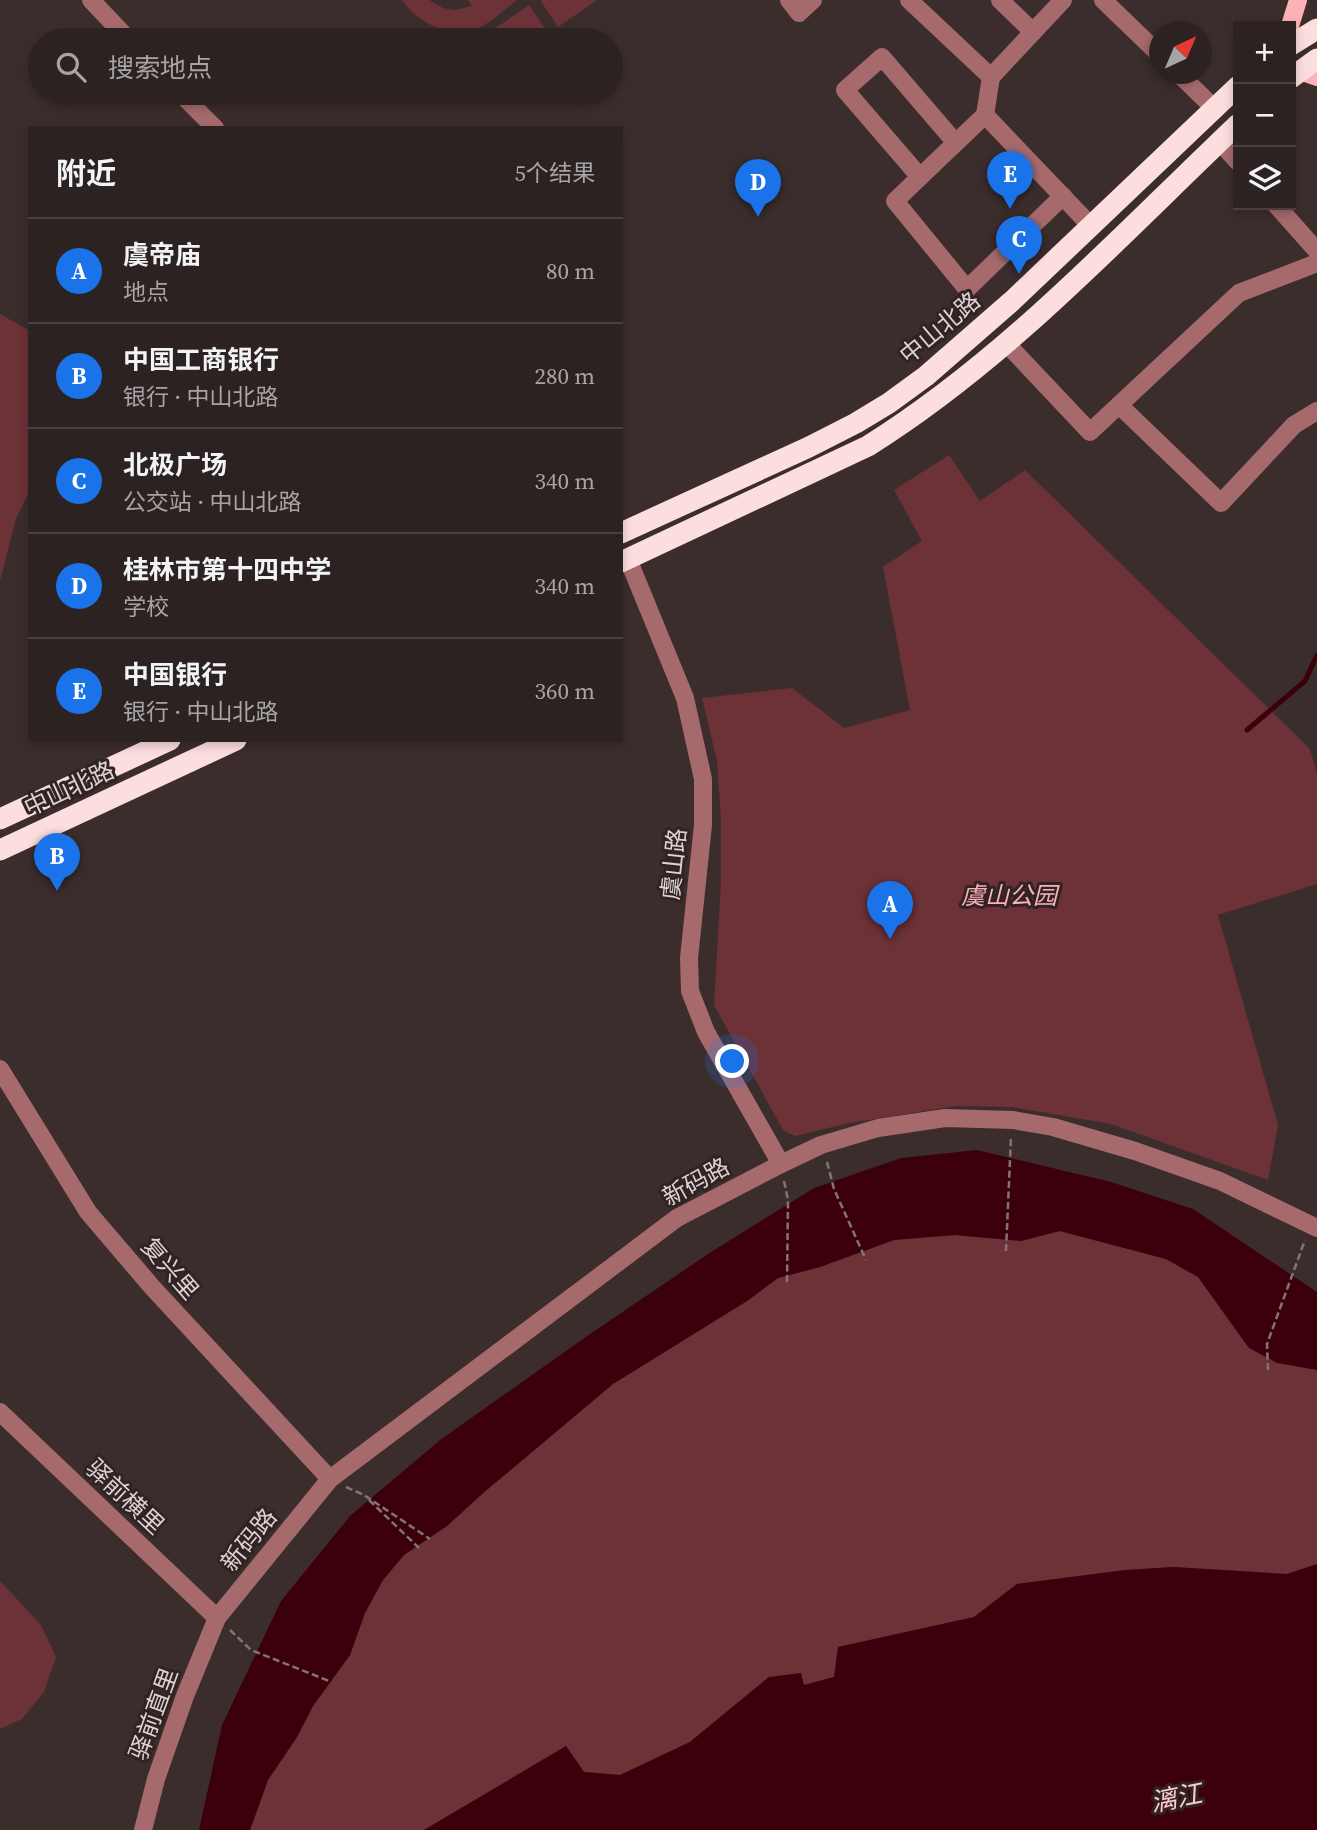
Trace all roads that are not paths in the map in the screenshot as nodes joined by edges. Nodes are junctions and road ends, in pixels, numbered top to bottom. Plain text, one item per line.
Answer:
1 (91, 0) edge
2 (789, 0) edge
3 (813, 0) edge
4 (909, 0) edge
5 (1000, 0) edge
6 (1063, 0) edge
7 (1103, 0) edge
8 (1298, 0) edge
9 (1292, 21) edge
10 (118, 28) edge
11 (1317, 29) edge
12 (1033, 32) junction
13 (1296, 42) edge
14 (1149, 44) edge
15 (990, 77) junction
16 (1190, 84) edge
17 (1233, 91) edge
18 (192, 105) edge
19 (1215, 108) junction
20 (985, 115) junction
21 (213, 126) edge
22 (1233, 129) edge
23 (956, 142) junction
24 (1220, 142) junction
25 (1233, 156) edge
26 (920, 177) junction
27 (1063, 196) junction
28 (1280, 210) edge
29 (1091, 226) junction
30 (1317, 251) edge
31 (1317, 263) edge
32 (1006, 343) junction
33 (1119, 405) junction
34 (1317, 411) edge
35 (623, 532) edge
36 (625, 560) edge
37 (166, 742) edge
38 (232, 742) edge
39 (0, 818) edge
40 (0, 850) edge
41 (0, 1069) edge
42 (781, 1164) junction
43 (1314, 1226) edge
44 (0, 1412) edge
45 (330, 1479) junction
46 (217, 1618) junction
47 (143, 1830) edge

1 - 10 street
2 - 3 street
4 - 15 street
5 - 12 street
6 - 12 street
7 - 14 street
8 - 9 main road
11 - 13 highway
12 - 15 street
15 - 20 street
16 - 19 street
17 - 19 highway, 中山北路
18 - 21 street
19 - 29 highway, 中山北路
20 - 23 street
20 - 27 street
22 - 24 highway
23 - 26 street
23 - 26 street
24 - 25 street
24 - 32 highway
26 - 27 street
27 - 29 street
28 - 30 street
29 - 35 highway, 中山北路
31 - 33 street
32 - 33 street
32 - 36 highway
33 - 34 street
36 - 42 street, 虞山路
37 - 39 highway, 中山北路
38 - 40 highway, 中山北路
41 - 45 street, 复兴里
42 - 43 street, 新码路
42 - 45 street, 新码路
44 - 46 street, 驿前横里
45 - 46 street, 新码路
46 - 47 street, 驿前直里

